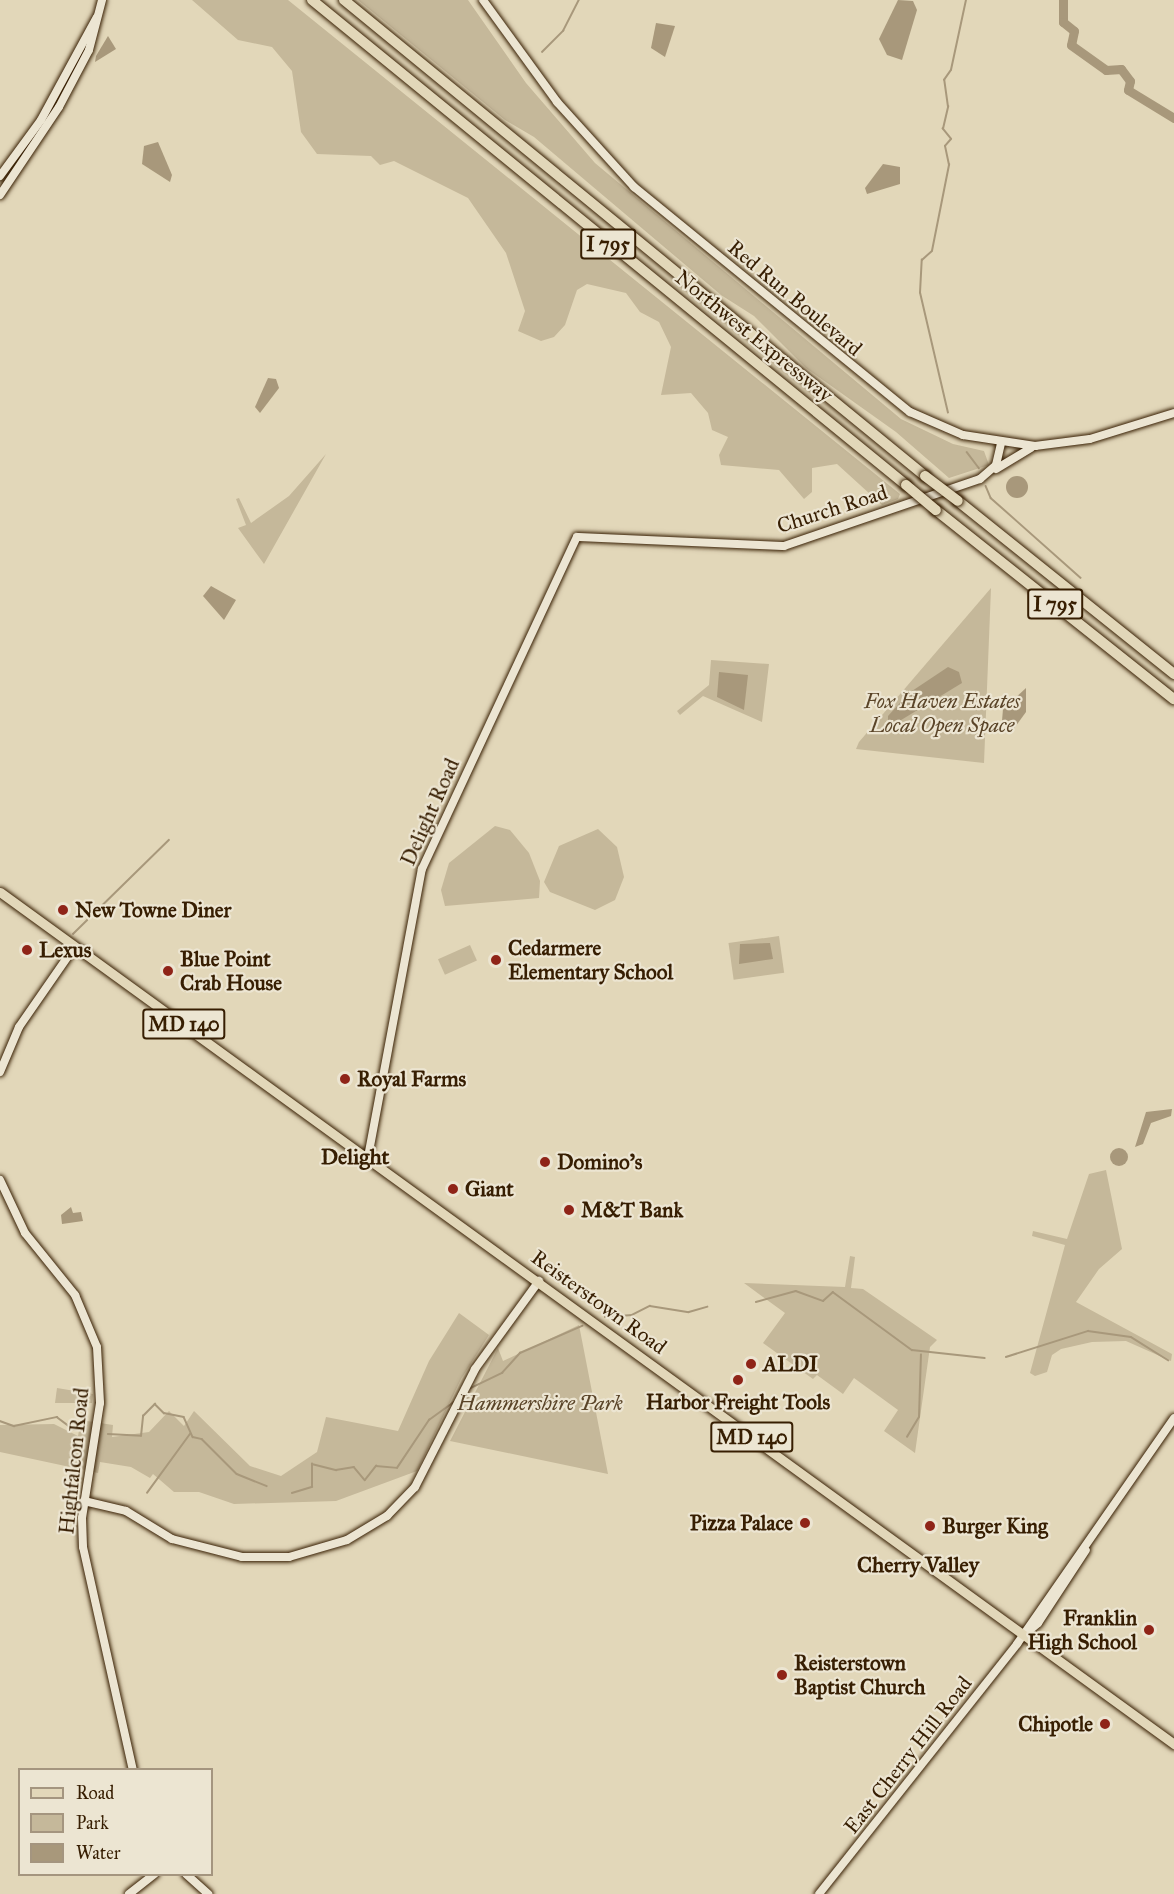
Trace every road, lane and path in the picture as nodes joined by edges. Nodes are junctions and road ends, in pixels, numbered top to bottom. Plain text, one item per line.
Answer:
1 (102, 0) edge
2 (312, 0) edge
3 (344, 0) edge
4 (483, 0) edge
5 (100, 14) junction
6 (0, 176) edge
7 (0, 195) edge
8 (1174, 414) edge
9 (1001, 444) junction
10 (1035, 446) junction
11 (991, 472) junction
12 (577, 537) joint
13 (1174, 673) edge
14 (1174, 699) edge
15 (0, 892) edge
16 (75, 946) junction
17 (0, 1072) edge
18 (368, 1157) junction
19 (0, 1180) edge
20 (539, 1281) junction
21 (1174, 1418) edge
22 (84, 1501) junction
23 (1022, 1636) junction
24 (1174, 1744) edge
25 (133, 1768) edge
26 (154, 1876) edge
27 (187, 1876) edge
28 (129, 1894) edge
29 (208, 1894) edge
30 (819, 1894) edge

1 - 5 street
2 - 14 highway, Northwest Expressway / I 795, bridge
3 - 13 highway, Northwest Expressway / I 795, bridge
4 - 9 street, Red Run Boulevard
5 - 6 street
5 - 7 street
8 - 10 street, Red Run Boulevard
9 - 10 street, Red Run Boulevard
9 - 11 street
10 - 11 street, Church Road
11 - 12 street, Church Road
12 - 18 street, Delight Road
15 - 16 main road, Reisterstown Road / MD 140
16 - 17 street
16 - 18 main road, Reisterstown Road / MD 140
18 - 20 main road, Reisterstown Road / MD 140
19 - 22 street, Highfalcon Road
20 - 22 street
20 - 23 main road, Reisterstown Road / MD 140
21 - 23 street, East Cherry Hill Road
22 - 25 street, Highfalcon Road
23 - 24 main road, Reisterstown Road / MD 140
23 - 30 street, East Cherry Hill Road
26 - 28 street
27 - 29 street

